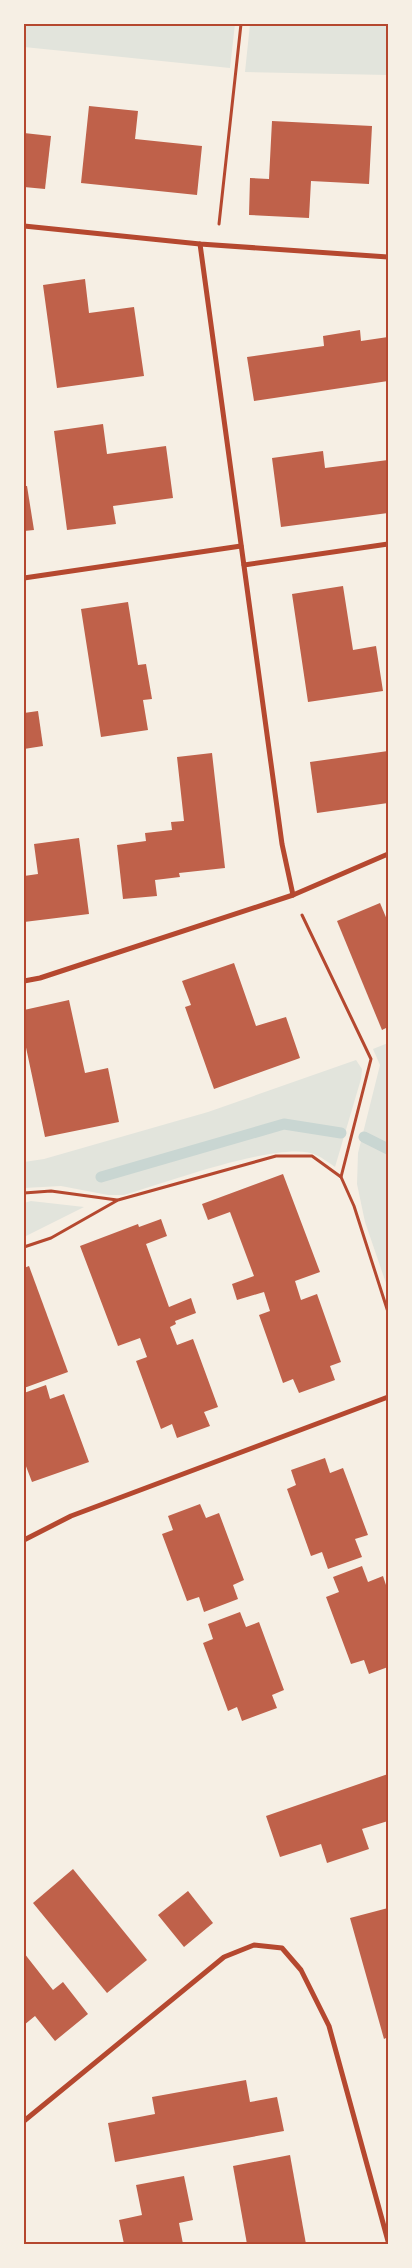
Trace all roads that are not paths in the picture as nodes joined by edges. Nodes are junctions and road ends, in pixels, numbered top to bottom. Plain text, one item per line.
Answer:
1 (24, 226) edge
2 (200, 244) junction
3 (388, 257) edge
4 (388, 544) edge
5 (241, 546) junction
6 (244, 564) junction
7 (24, 578) edge
8 (388, 854) edge
9 (293, 895) junction
10 (24, 980) edge
11 (388, 1397) edge
12 (24, 1540) edge
13 (24, 2122) edge
14 (388, 2241) edge

1 - 2 street
2 - 3 street
2 - 5 street
4 - 6 street
5 - 6 street
5 - 7 street
6 - 9 street
8 - 9 street
9 - 10 street
11 - 12 street
13 - 14 street

